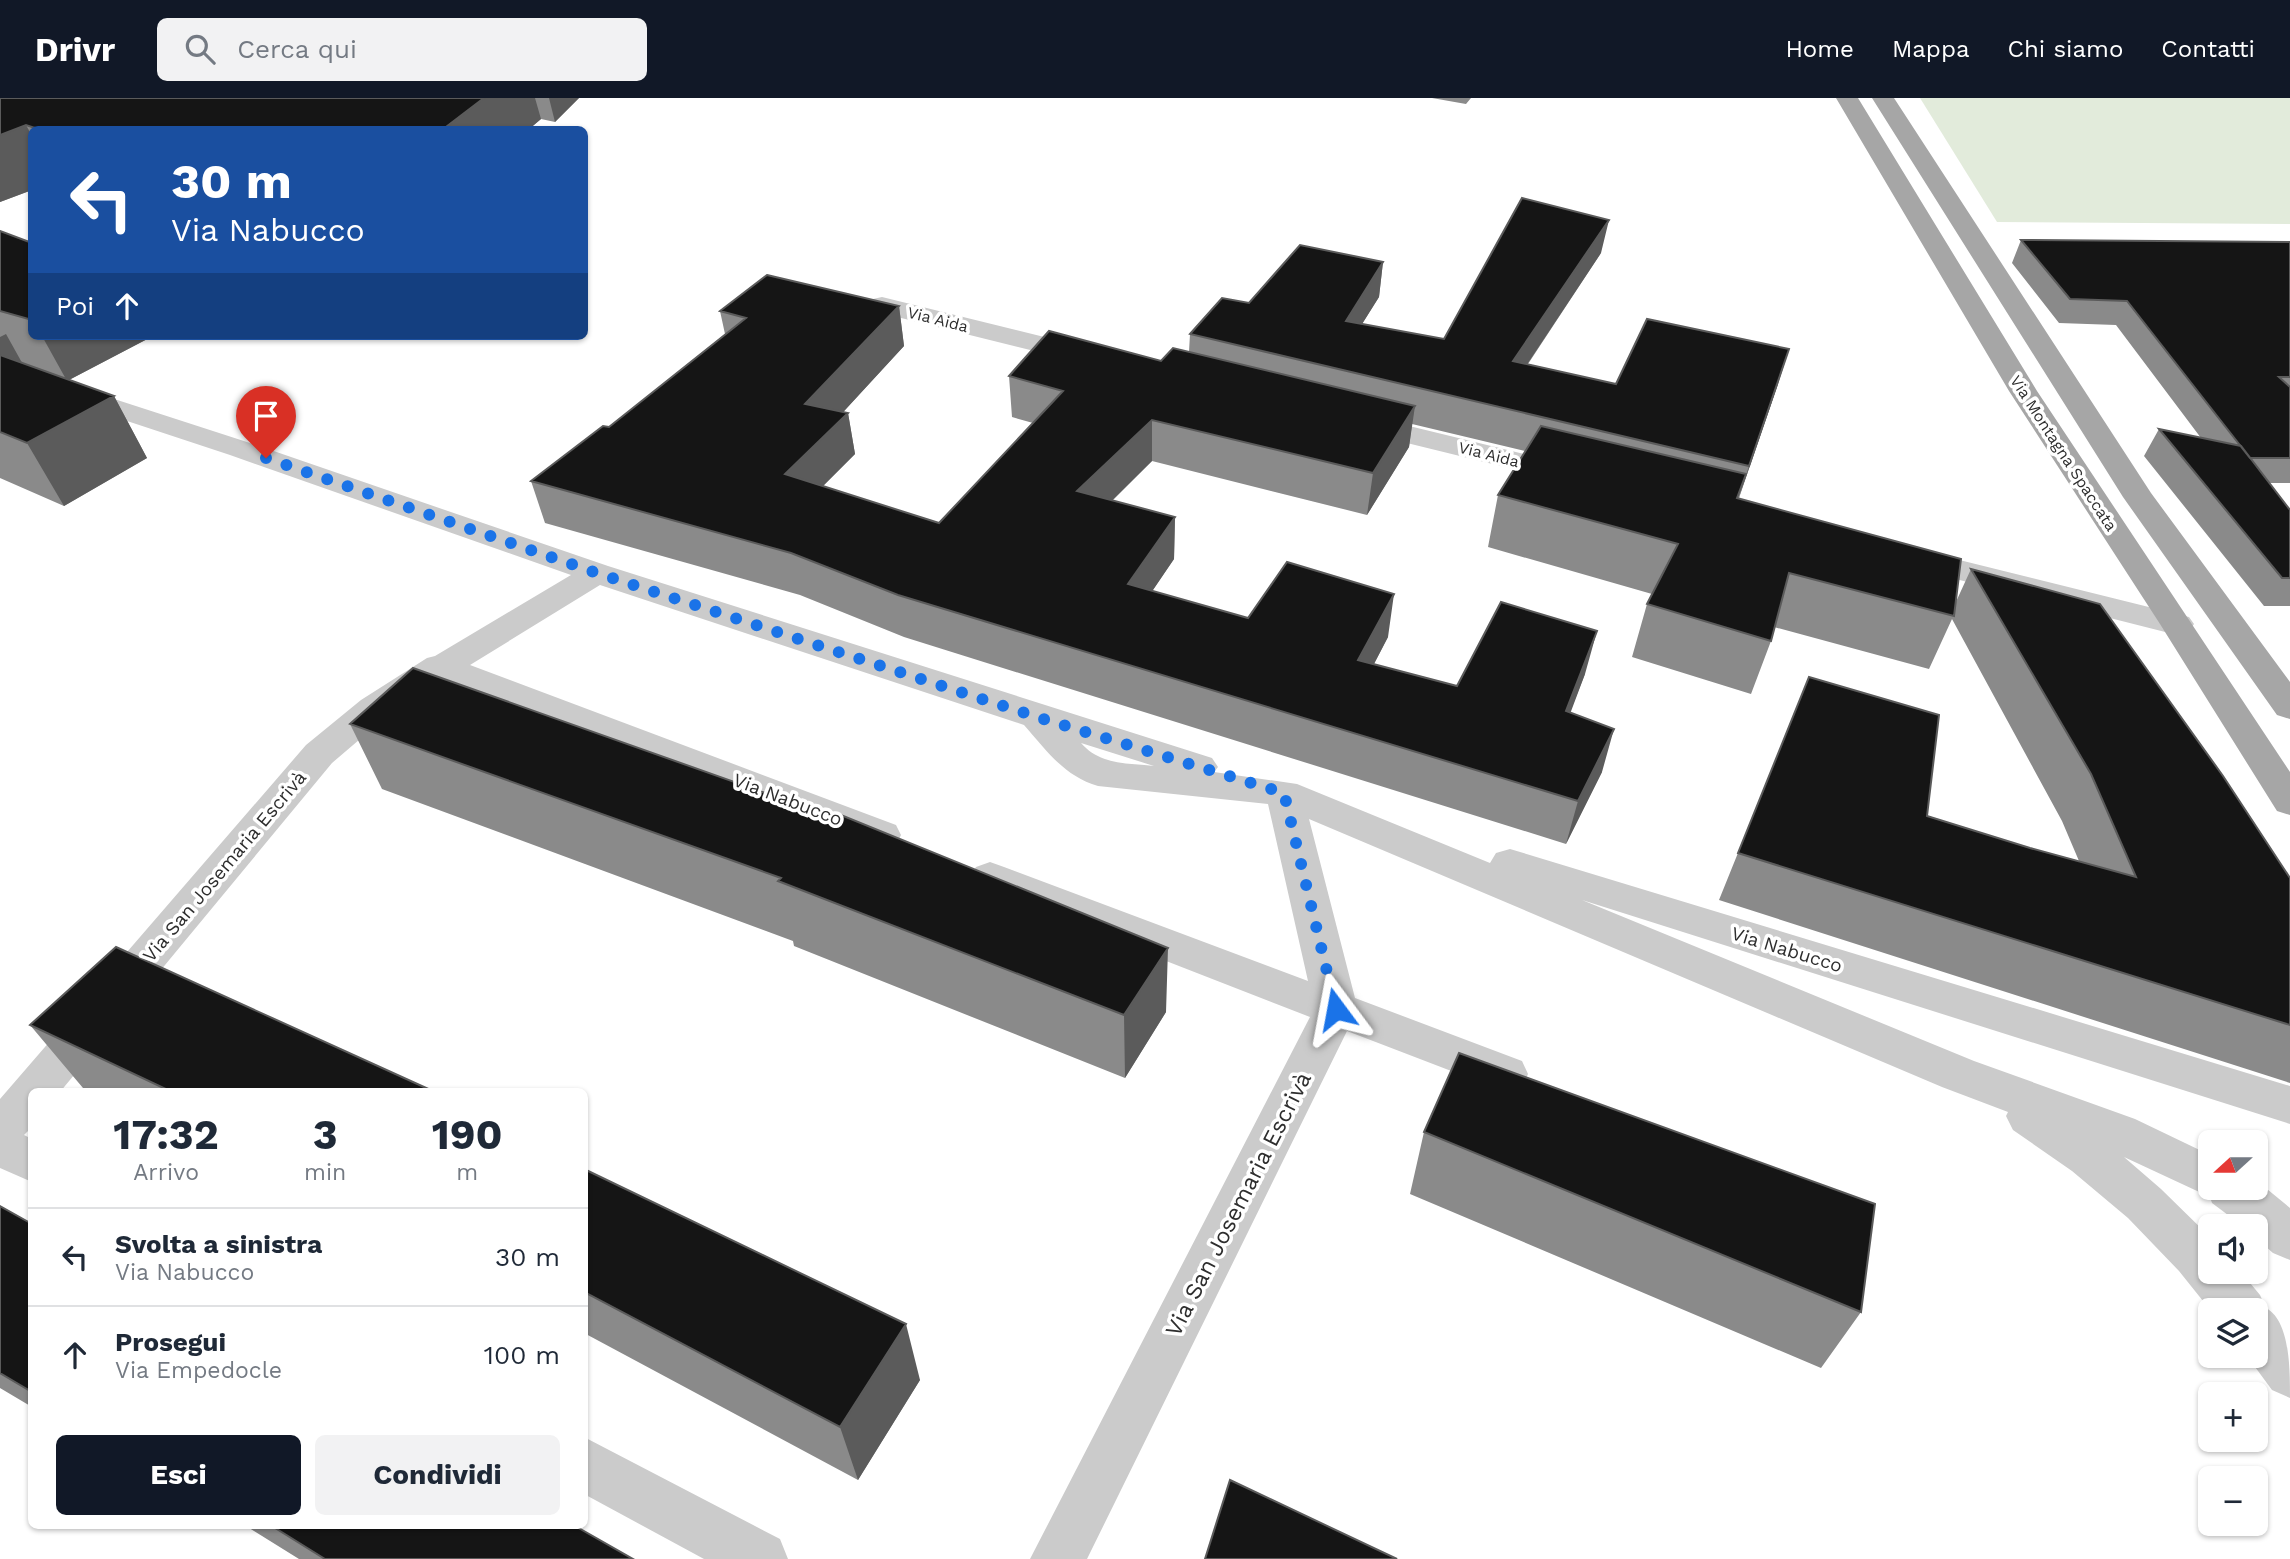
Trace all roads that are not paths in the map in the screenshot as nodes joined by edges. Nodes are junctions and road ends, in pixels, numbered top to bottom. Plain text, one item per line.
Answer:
1 (1847, 98) edge
2 (1883, 98) edge
3 (882, 305) edge
4 (1111, 362) edge
5 (0, 370) edge
6 (1327, 415) edge
7 (1596, 481) edge
8 (1879, 550) edge
9 (597, 573) junction
10 (2177, 624) junction
11 (439, 666) junction
12 (2290, 707) edge
13 (1284, 793) junction
14 (2290, 802) edge
15 (920, 850) edge
16 (959, 865) edge
17 (1336, 1009) junction
18 (1958, 1074) junction
19 (1538, 1087) edge
20 (36, 1088) edge
21 (28, 1098) edge
22 (2290, 1105) edge
23 (0, 1131) edge
24 (0, 1145) edge
25 (28, 1160) edge
26 (2198, 1171) edge
27 (2247, 1200) edge
28 (2290, 1238) edge
29 (2232, 1298) edge
30 (2268, 1344) edge
31 (2290, 1373) edge
32 (588, 1466) edge
33 (760, 1559) edge
34 (1058, 1559) edge

1 - 10 main road, Via Montagna Spaccata
2 - 12 main road, Via Montagna Spaccata
3 - 4 street, Via Aida
5 - 9 street, Via Nabucco
6 - 7 street, Via Aida
8 - 10 street
9 - 11 street
9 - 13 street, Via Nabucco
10 - 14 main road, Via Montagna Spaccata
11 - 15 street, Via Nabucco
11 - 20 street, Via San Josemaria Escrivà
13 - 17 street
13 - 18 street, Via Nabucco
13 - 22 street, Via Nabucco
16 - 17 street
17 - 19 street
17 - 34 street, Via San Josemaria Escrivà
18 - 26 street, Via Nabucco
18 - 29 street, Via Nabucco
21 - 23 street, Via San Josemaria Escrivà
24 - 25 street
27 - 28 street
30 - 31 street
32 - 33 street

